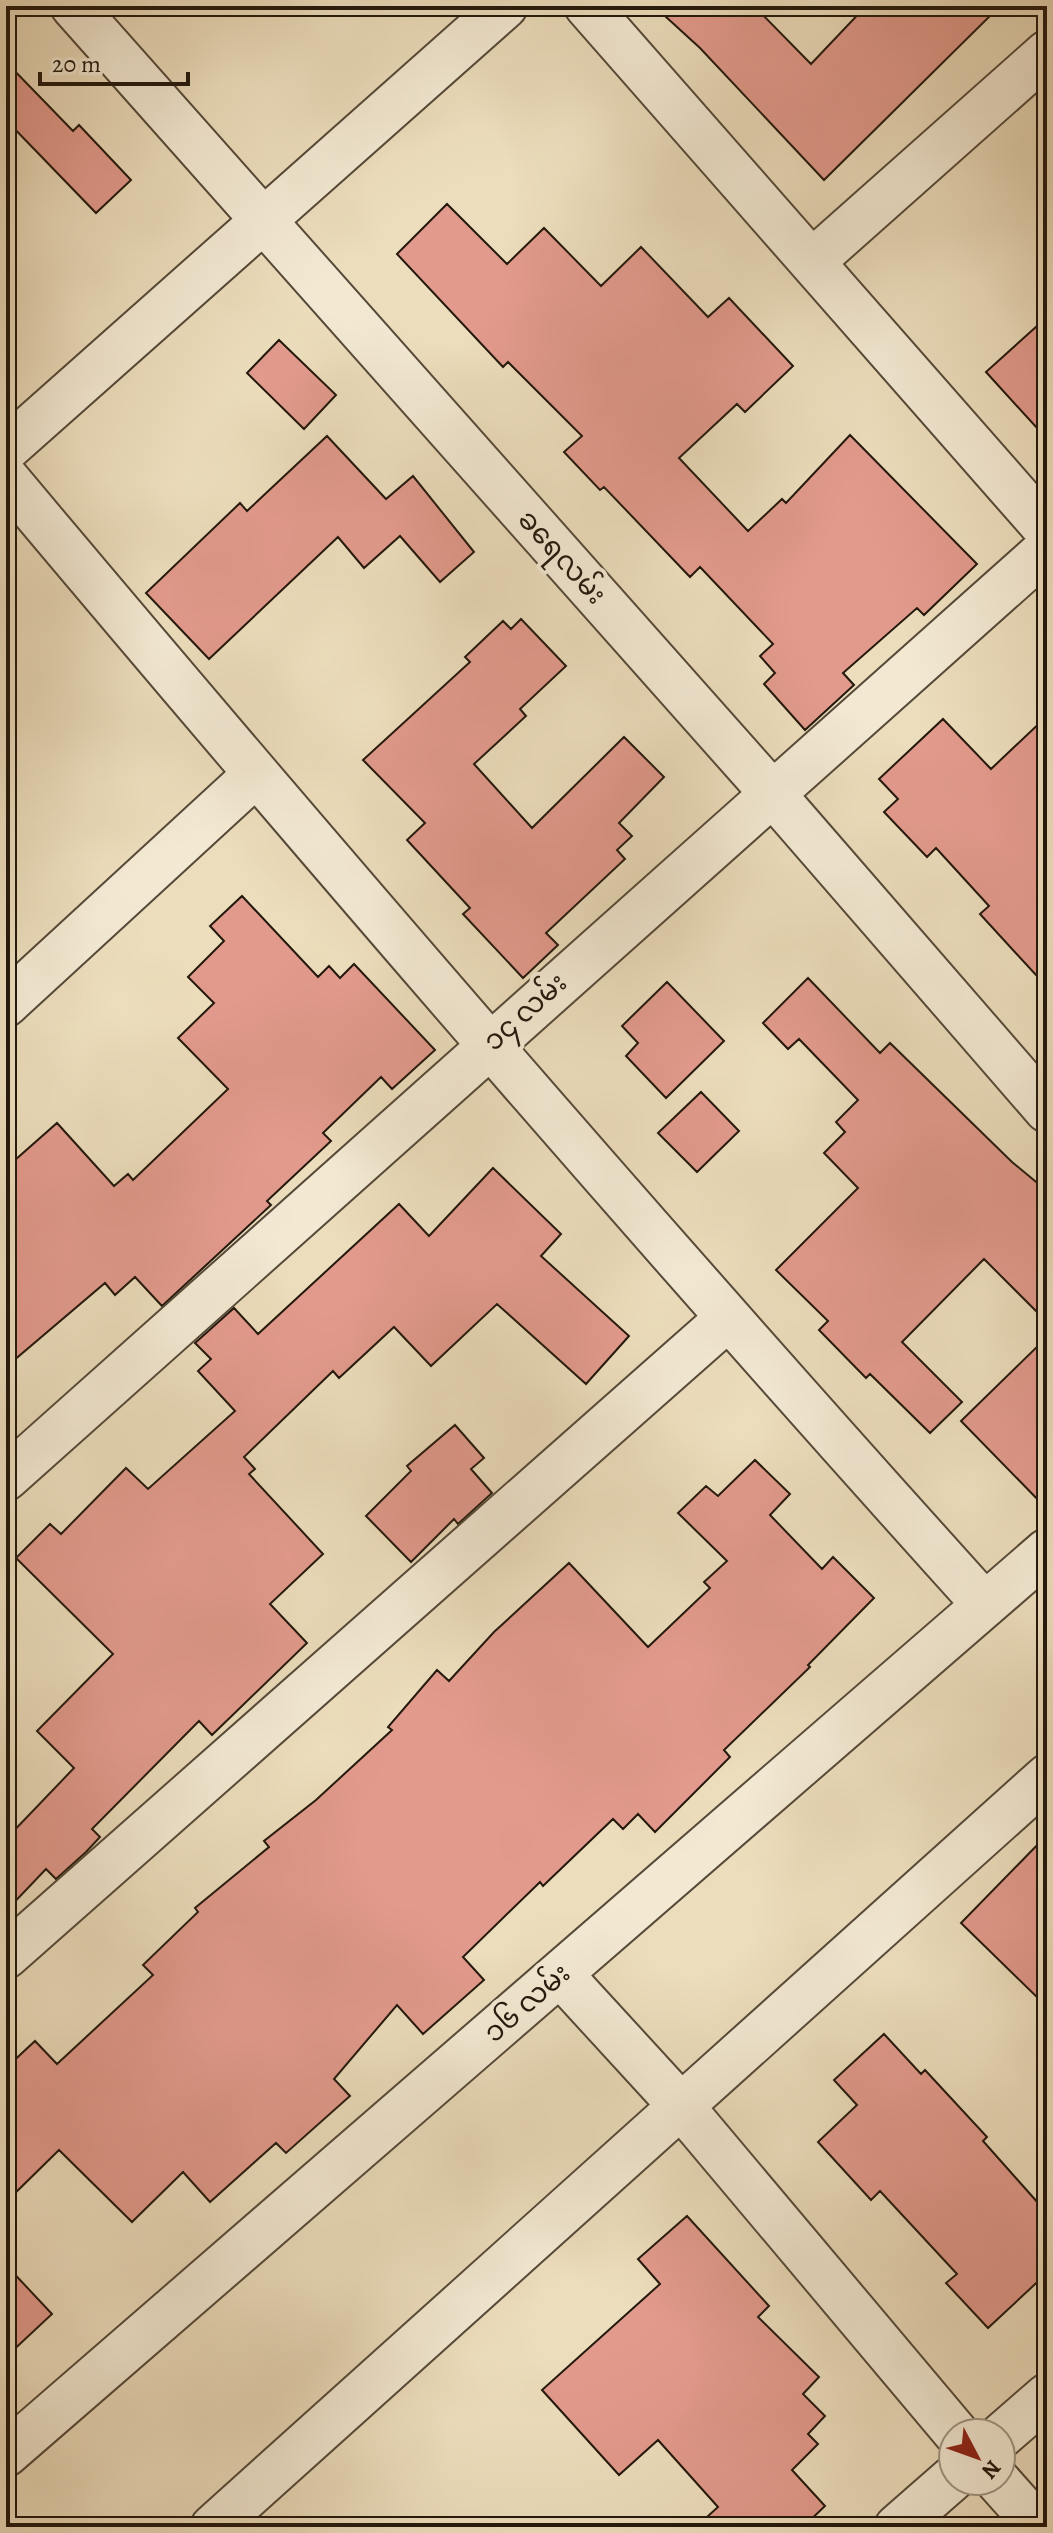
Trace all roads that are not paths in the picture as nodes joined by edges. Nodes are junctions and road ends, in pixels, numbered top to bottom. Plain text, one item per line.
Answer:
1 (73, 6) edge
2 (505, 6) edge
3 (587, 6) edge
4 (1047, 53) edge
5 (264, 221) junction
6 (814, 260) junction
7 (6, 449) edge
8 (6, 478) edge
9 (1047, 530) edge
10 (1047, 549) edge
11 (255, 775) junction
12 (771, 792) junction
13 (6, 1004) edge
14 (491, 1043) junction
15 (1047, 1110) edge
16 (727, 1319) junction
17 (6, 1478) edge
18 (1047, 1551) edge
19 (985, 1605) junction
20 (1047, 1777) edge
21 (6, 1956) edge
22 (560, 1974) junction
23 (681, 2106) junction
24 (1047, 2396) edge
25 (943, 2417) edge
26 (1017, 2422) edge
27 (6, 2454) edge
28 (937, 2492) edge
29 (1012, 2497) edge
30 (213, 2527) edge
31 (897, 2527) edge
32 (1039, 2527) edge

1 - 5 street, ခရေလမ်း
2 - 5 street
3 - 6 street
4 - 6 street
5 - 7 street
5 - 12 street, ခရေလမ်း
6 - 9 street
8 - 11 street
10 - 12 street, ၁၄ လမ်း
11 - 13 street
11 - 14 street
12 - 14 street, ၁၄ လမ်း
12 - 15 street, ခရေလမ်း
14 - 16 street
14 - 17 street, ၁၄ လမ်း
16 - 19 street
16 - 21 street
18 - 19 street, ၁၆ လမ်း
19 - 22 street, ၁၆ လမ်း
20 - 23 street
22 - 23 street
22 - 27 street, ၁၆ လမ်း
23 - 25 street
23 - 30 street
24 - 26 street
28 - 31 street
29 - 32 street

